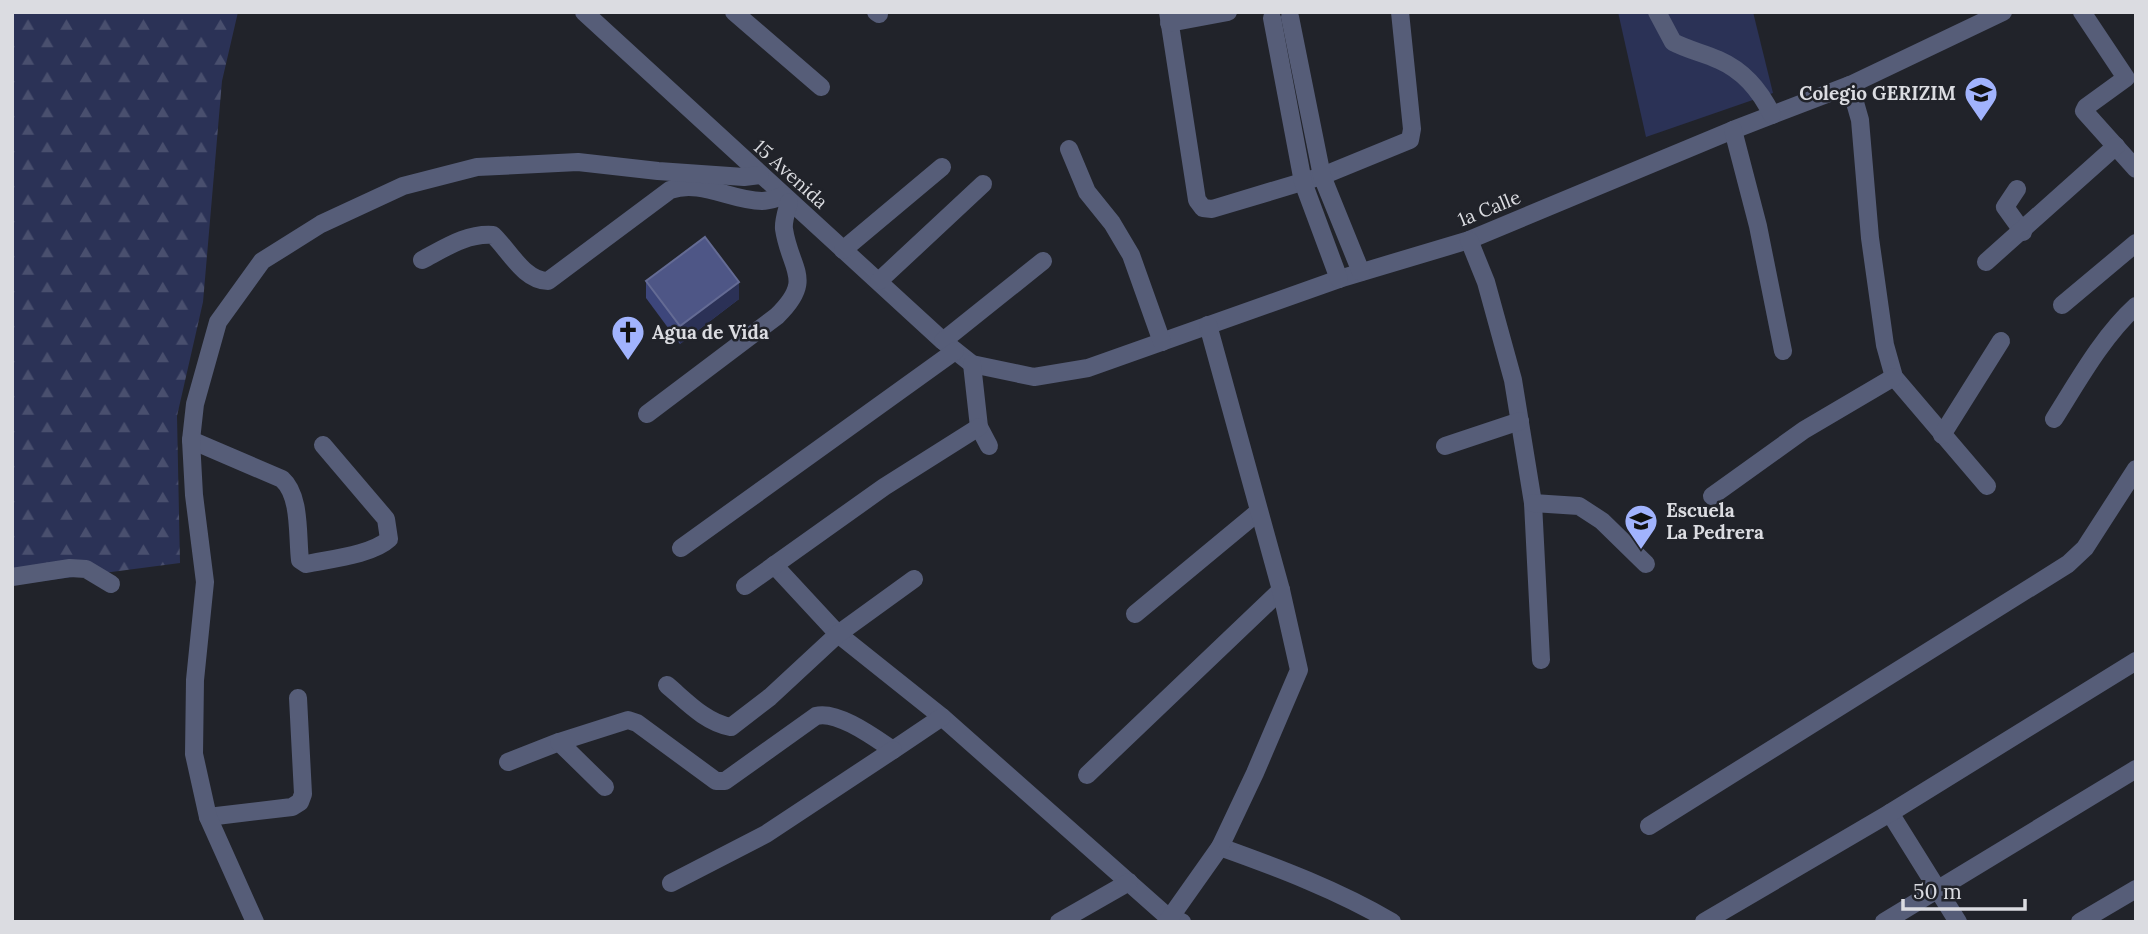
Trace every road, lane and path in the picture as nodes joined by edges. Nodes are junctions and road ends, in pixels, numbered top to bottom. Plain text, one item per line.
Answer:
1 (584, 12) edge
2 (1228, 12) edge
3 (1400, 12) edge
4 (1657, 12) edge
5 (2003, 12) edge
6 (2082, 12) edge
7 (740, 14) edge
8 (1280, 15) edge
9 (1169, 18) edge
10 (1850, 85) junction
11 (821, 87) dead end
12 (1772, 115) junction
13 (1733, 130) junction
14 (2116, 146) junction
15 (1069, 149) dead end
16 (942, 167) dead end
17 (2136, 169) edge
18 (760, 175) junction
19 (1322, 176) junction
20 (1303, 182) junction
21 (983, 184) dead end
22 (2017, 189) dead end
23 (786, 199) junction
24 (2023, 232) junction
25 (1469, 240) junction
26 (2136, 243) edge
27 (844, 250) junction
28 (422, 260) dead end
29 (1043, 261) dead end
30 (1986, 262) dead end
31 (1361, 272) junction
32 (1339, 279) junction
33 (879, 281) junction
34 (2062, 305) dead end
35 (2136, 306) edge
36 (1208, 325) junction
37 (2001, 341) dead end
38 (1162, 342) junction
39 (949, 346) junction
40 (1783, 351) dead end
41 (972, 364) junction
42 (1894, 377) junction
43 (647, 414) dead end
44 (2054, 419) dead end
45 (1520, 421) junction
46 (979, 427) junction
47 (1942, 435) junction
48 (191, 440) junction
49 (323, 445) dead end
50 (989, 446) dead end
51 (1445, 446) dead end
52 (2136, 469) edge
53 (1987, 486) dead end
54 (1712, 496) dead end
55 (1532, 503) junction
56 (1258, 512) junction
57 (681, 548) dead end
58 (1646, 564) dead end
59 (774, 565) junction
60 (12, 578) edge
61 (914, 579) dead end
62 (111, 584) dead end
63 (745, 586) dead end
64 (1281, 590) junction
65 (1135, 614) dead end
66 (838, 634) junction
67 (1541, 660) dead end
68 (2133, 668) edge
69 (667, 685) dead end
70 (299, 698) dead end
71 (942, 717) junction
72 (559, 742) junction
73 (893, 750) junction
74 (508, 762) dead end
75 (2136, 769) edge
76 (1087, 775) dead end
77 (605, 787) dead end
78 (1890, 813) junction
79 (208, 817) junction
80 (1649, 826) dead end
81 (1220, 847) junction
82 (671, 883) dead end
83 (1129, 883) junction
84 (2136, 889) edge
85 (1940, 890) junction
86 (1173, 920) edge
87 (256, 922) edge
88 (1059, 922) edge
89 (1392, 922) edge
90 (1704, 922) edge
91 (1884, 922) edge
92 (1958, 922) edge
93 (2080, 922) edge

1 - 18 street, 15 Avenida
2 - 9 street
3 - 19 street
4 - 12 street
5 - 10 street, 1a Calle
6 - 14 street
7 - 11 street
8 - 19 street
8 - 20 street
9 - 20 street
10 - 12 street, 1a Calle
10 - 42 street
12 - 13 street, 1a Calle
13 - 25 street, 1a Calle
13 - 40 street
14 - 17 street
14 - 24 street
15 - 38 street
16 - 27 street
18 - 23 street, 15 Avenida
18 - 48 street
19 - 20 street
19 - 31 street
20 - 32 street
21 - 33 street
22 - 24 street
23 - 27 street, 15 Avenida
23 - 28 street
23 - 43 street
24 - 30 street
25 - 31 street, 1a Calle
25 - 45 street
26 - 34 street
27 - 33 street, 15 Avenida
29 - 39 street
31 - 32 street, 1a Calle
32 - 36 street, 1a Calle
33 - 39 street, 15 Avenida
35 - 44 street
36 - 38 street, 1a Calle
36 - 56 street
37 - 47 street
38 - 41 street, 1a Calle
39 - 41 street, 15 Avenida
39 - 57 street
41 - 46 street
42 - 47 street
42 - 54 street
45 - 51 street
45 - 55 street
46 - 50 street
46 - 59 street
47 - 53 street
48 - 49 street
48 - 79 street
52 - 80 street
55 - 58 street
55 - 67 street
56 - 64 street
56 - 65 street
59 - 63 street
59 - 66 street
60 - 62 street
61 - 66 street
64 - 76 street
64 - 81 street
66 - 69 street
66 - 71 street
68 - 78 street
70 - 79 street
71 - 73 street
71 - 83 street
72 - 73 street
72 - 74 street
72 - 77 street
73 - 82 street
75 - 85 street
78 - 85 street
78 - 90 street
79 - 87 street
81 - 86 street
81 - 89 street
83 - 86 street
83 - 88 street
84 - 93 street
85 - 91 street
85 - 92 street

